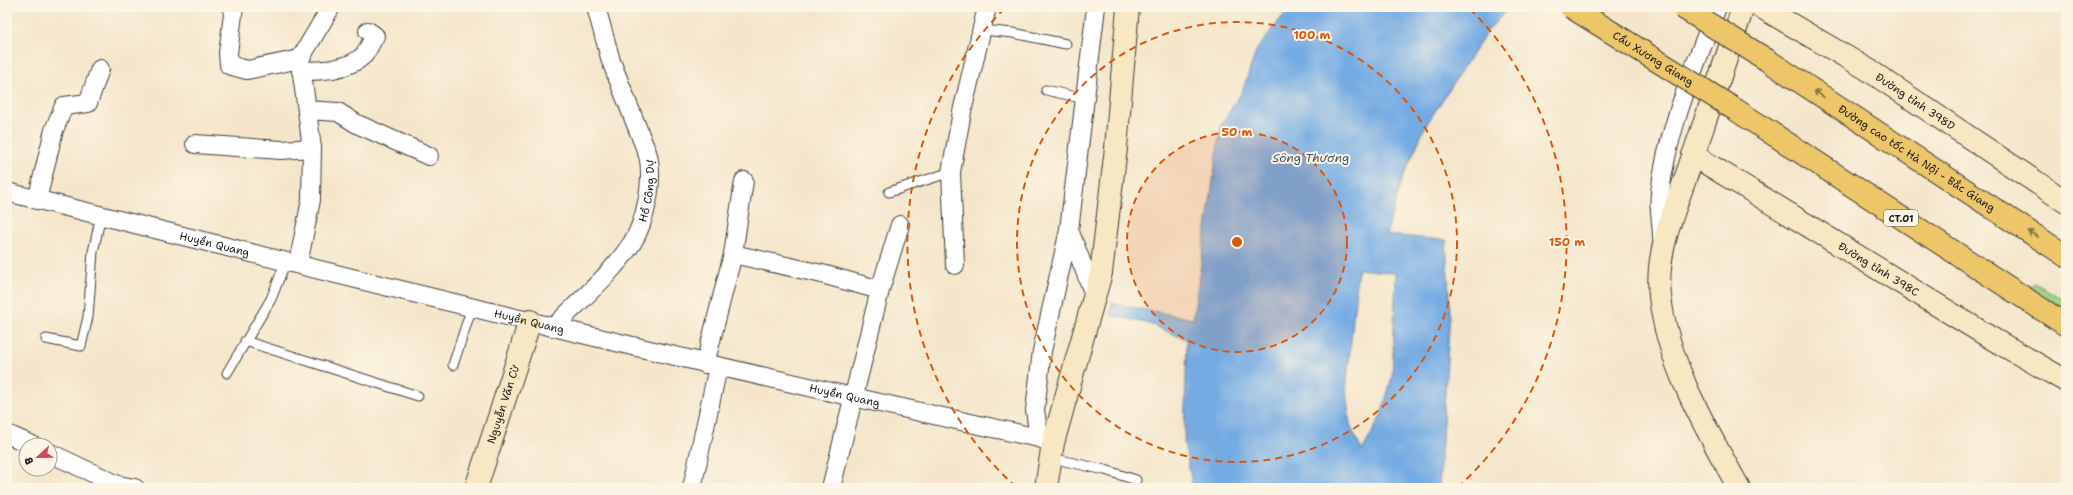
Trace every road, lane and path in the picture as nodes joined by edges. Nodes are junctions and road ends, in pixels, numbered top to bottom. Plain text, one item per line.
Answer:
1 (234, 7) edge
2 (331, 7) edge
3 (596, 7) edge
4 (987, 7) edge
5 (1096, 7) edge
6 (1128, 7) edge
7 (1571, 7) edge
8 (1682, 7) edge
9 (1717, 7) edge
10 (1743, 7) edge
11 (1761, 7) edge
12 (982, 30) junction
13 (368, 31) dead end
14 (1066, 44) dead end
15 (301, 65) junction
16 (100, 70) dead end
17 (1046, 90) dead end
18 (1085, 99) junction
19 (307, 110) junction
20 (195, 144) dead end
21 (312, 148) junction
22 (1693, 155) junction
23 (429, 156) dead end
24 (951, 172) junction
25 (744, 181) dead end
26 (7, 192) edge
27 (889, 192) dead end
28 (37, 200) junction
29 (2066, 202) edge
30 (101, 215) junction
31 (900, 225) dead end
32 (1069, 230) junction
33 (1663, 247) junction
34 (733, 254) junction
35 (2066, 256) edge
36 (292, 263) junction
37 (955, 265) dead end
38 (880, 290) junction
39 (1095, 297) junction
40 (472, 307) junction
41 (530, 321) junction
42 (2066, 325) edge
43 (554, 327) junction
44 (46, 339) dead end
45 (245, 341) junction
46 (453, 365) dead end
47 (712, 365) junction
48 (227, 373) dead end
49 (2066, 381) edge
50 (418, 396) dead end
51 (853, 399) junction
52 (7, 434) edge
53 (18, 439) edge
54 (1048, 446) junction
55 (58, 458) edge
56 (1136, 480) dead end
57 (123, 487) edge
58 (476, 488) edge
59 (692, 488) edge
60 (831, 488) edge
61 (1046, 488) edge
62 (1739, 488) edge

1 - 15 street
2 - 15 street
3 - 43 street, Hồ Công Dự
4 - 12 street
5 - 18 street
6 - 39 street
7 - 42 highway, Cầu Xương Giang / CT.01, bridge
35 -> 8 highway, Đường cao tốc Hà Nội - Bắc Giang, bridge
9 - 33 street
10 - 22 street
11 - 29 street, Đường tỉnh 398D
12 - 14 lane
12 - 24 street
13 - 15 street
15 - 19 street
16 - 28 street
17 - 18 lane
18 - 32 street
19 - 21 street
19 - 23 street
20 - 21 street
21 - 36 street
22 - 33 street
22 - 49 street, Đường tỉnh 398C
24 - 27 lane
24 - 37 street
25 - 34 street
26 - 28 street, Huyền Quang
28 - 30 street, Huyền Quang
30 - 36 street, Huyền Quang
30 - 44 lane
31 - 38 street
32 - 39 street
32 - 54 street
33 - 62 street
34 - 38 street
34 - 47 street
36 - 40 street, Huyền Quang
36 - 45 lane
38 - 51 street
39 - 54 street
40 - 41 street, Huyền Quang
40 - 46 lane
41 - 43 street, Huyền Quang
41 - 58 street, Nguyễn Văn Cừ
43 - 47 street, Huyền Quang
45 - 48 lane
45 - 50 lane
47 - 51 street, Huyền Quang
47 - 59 street
51 - 54 street, Huyền Quang
51 - 60 street
52 - 53 street
54 - 56 lane
54 - 61 street
55 - 57 street

